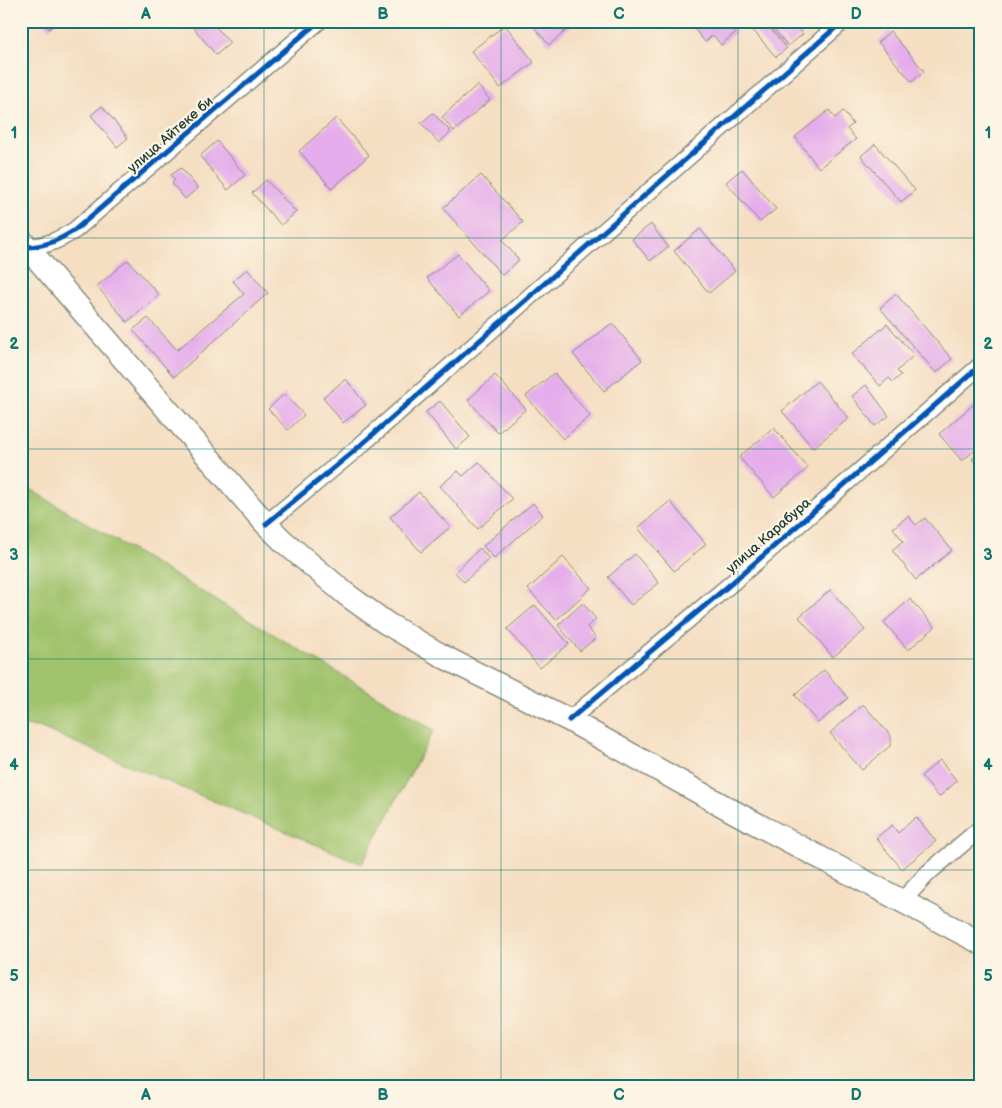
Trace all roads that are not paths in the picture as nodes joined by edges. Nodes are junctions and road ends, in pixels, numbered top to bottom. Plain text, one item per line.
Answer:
1 (319, 21) edge
2 (843, 21) edge
3 (24, 243) edge
4 (981, 365) edge
5 (266, 524) junction
6 (569, 720) junction
7 (981, 828) edge
8 (904, 900) junction
9 (981, 942) edge

1 - 3 street, улица Айтеке би
2 - 5 street
3 - 5 main road
4 - 6 street, улица Карабура
5 - 6 main road
6 - 8 main road
7 - 8 street
8 - 9 main road

